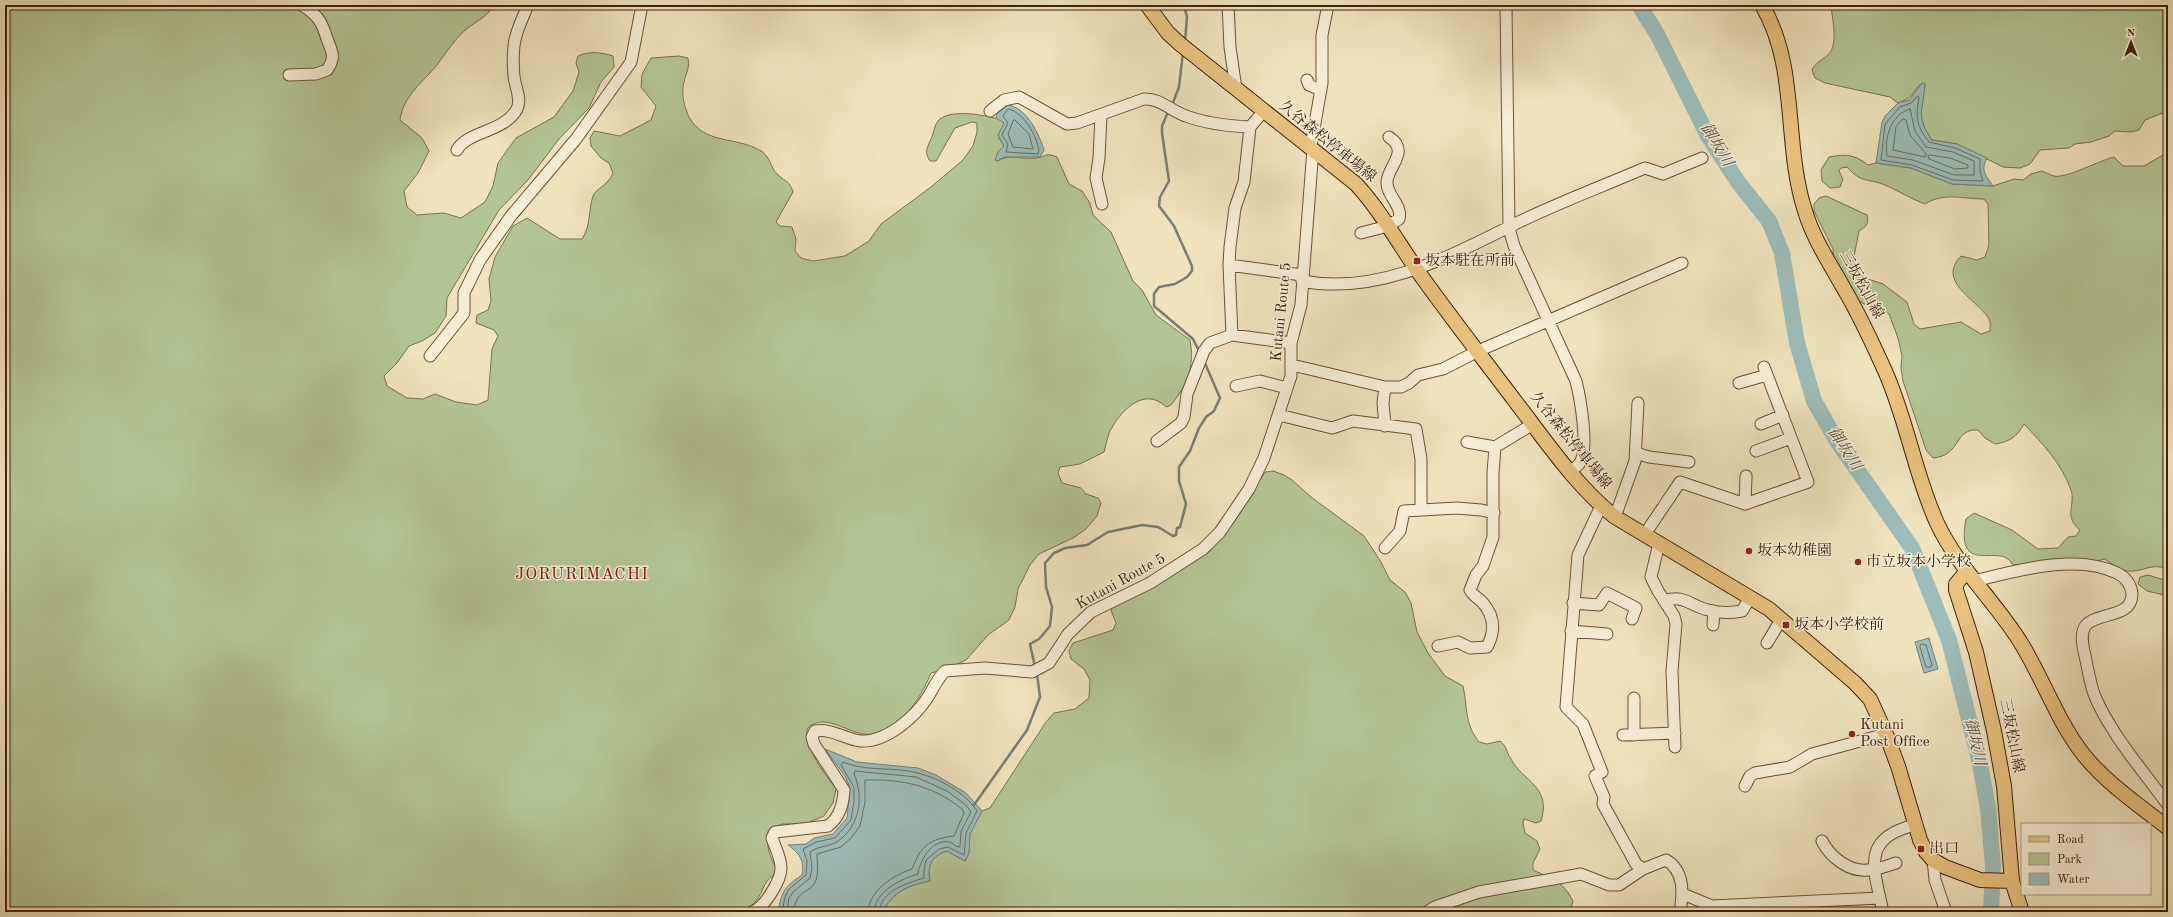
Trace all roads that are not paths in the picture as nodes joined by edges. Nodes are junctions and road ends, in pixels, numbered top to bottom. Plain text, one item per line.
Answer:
1 (302, 5) edge
2 (528, 5) edge
3 (642, 5) edge
4 (1147, 5) edge
5 (1228, 5) edge
6 (1328, 5) edge
7 (1506, 5) edge
8 (1762, 5) edge
9 (289, 75) dead end
10 (1307, 80) dead end
11 (1236, 89) junction
12 (1321, 90) junction
13 (990, 111) dead end
14 (1263, 112) junction
15 (1101, 115) junction
16 (1250, 127) junction
17 (1389, 137) dead end
18 (1313, 149) junction
19 (457, 150) dead end
20 (1702, 158) dead end
21 (1102, 204) dead end
22 (1388, 226) junction
23 (1509, 228) junction
24 (1361, 233) dead end
25 (1682, 263) dead end
26 (1229, 265) junction
27 (1416, 269) junction
28 (1302, 278) junction
29 (1547, 321) junction
30 (1232, 335) junction
31 (1291, 343) junction
32 (1478, 351) junction
33 (430, 356) dead end
34 (1292, 365) junction
35 (1739, 383) dead end
36 (1236, 386) dead end
37 (1386, 387) junction
38 (1287, 388) junction
39 (1638, 403) dead end
40 (1279, 415) junction
41 (1783, 416) junction
42 (1533, 424) junction
43 (1761, 424) dead end
44 (1385, 426) junction
45 (1791, 438) junction
46 (1158, 441) dead end
47 (1467, 442) dead end
48 (1496, 447) junction
49 (1756, 451) dead end
50 (1636, 453) junction
51 (1689, 462) dead end
52 (1570, 471) junction
53 (1746, 476) dead end
54 (1745, 504) junction
55 (1601, 506) junction
56 (1421, 510) junction
57 (1494, 514) junction
58 (1615, 517) junction
59 (1645, 534) junction
60 (1659, 543) junction
61 (1385, 548) dead end
62 (1970, 577) junction
63 (1750, 598) junction
64 (1664, 601) junction
65 (1573, 603) junction
66 (1714, 611) junction
67 (1632, 619) dead end
68 (1781, 620) junction
69 (1713, 626) dead end
70 (1571, 631) junction
71 (1607, 634) dead end
72 (1767, 643) dead end
73 (1438, 646) dead end
74 (1634, 698) dead end
75 (1674, 733) junction
76 (1886, 734) junction
77 (1675, 747) dead end
78 (1745, 786) dead end
79 (2168, 805) edge
80 (1914, 826) junction
81 (2168, 828) edge
82 (1822, 841) dead end
83 (1933, 860) junction
84 (1896, 863) dead end
85 (1643, 869) junction
86 (1875, 869) junction
87 (2009, 881) junction
88 (1683, 894) junction
89 (1880, 898) junction
90 (752, 912) edge
91 (1427, 912) edge
92 (1680, 912) edge
93 (1883, 912) edge
94 (1946, 912) edge
95 (2022, 912) edge

1 - 9 street
2 - 19 street
3 - 33 street
4 - 11 main road, 久谷森松停車場線
5 - 11 street
6 - 12 street, Kutani Route 5
7 - 23 street
8 - 62 main road, 三坂松山線
10 - 12 street
11 - 14 main road, 久谷森松停車場線
12 - 18 street, Kutani Route 5
13 - 15 street
14 - 16 street
14 - 18 main road, 久谷森松停車場線
15 - 16 street
15 - 21 street
16 - 26 street
17 - 22 street
18 - 22 main road, 久谷森松停車場線
18 - 28 street, Kutani Route 5
20 - 23 street
22 - 24 street
22 - 27 main road, 久谷森松停車場線
23 - 27 street
23 - 29 street
25 - 29 street
26 - 28 street
26 - 30 street
27 - 28 street
27 - 32 main road, 久谷森松停車場線
28 - 31 street, Kutani Route 5
29 - 32 street
29 - 52 street
30 - 31 street
30 - 46 street
31 - 34 street, Kutani Route 5
32 - 37 street
32 - 42 main road, 久谷森松停車場線
34 - 37 street
34 - 38 street, Kutani Route 5
35 - 41 street
36 - 38 street
37 - 44 street
38 - 40 street, Kutani Route 5
39 - 50 street
40 - 44 street
40 - 90 street, Kutani Route 5
41 - 43 street
41 - 45 street
42 - 48 street
42 - 52 main road, 久谷森松停車場線
44 - 56 street
45 - 49 street
45 - 54 street
47 - 48 street
48 - 57 street
50 - 51 street
50 - 58 street
52 - 55 main road, 久谷森松停車場線
53 - 54 street
54 - 59 street
55 - 58 main road, 久谷森松停車場線
55 - 65 street
56 - 57 street
56 - 61 street
57 - 73 street
58 - 59 main road, 久谷森松停車場線
59 - 60 main road, 久谷森松停車場線
60 - 63 main road, 久谷森松停車場線
60 - 64 street
62 - 79 street
62 - 81 main road, 三坂松山線
62 - 87 main road, 三坂松山線
63 - 66 street
63 - 68 main road, 久谷森松停車場線
64 - 66 street
64 - 75 street
65 - 67 street
65 - 70 street
66 - 69 street
68 - 72 street
68 - 76 main road, 久谷森松停車場線
70 - 71 street
70 - 85 street
74 - 75 street
75 - 77 street
76 - 78 street
76 - 80 main road, 久谷森松停車場線
80 - 83 main road, 久谷森松停車場線
80 - 86 street
82 - 86 street
83 - 87 main road
83 - 94 street
84 - 86 street
85 - 88 street
85 - 91 street
86 - 89 street
87 - 95 main road, 三坂松山線
88 - 89 street
88 - 92 street
89 - 93 street

